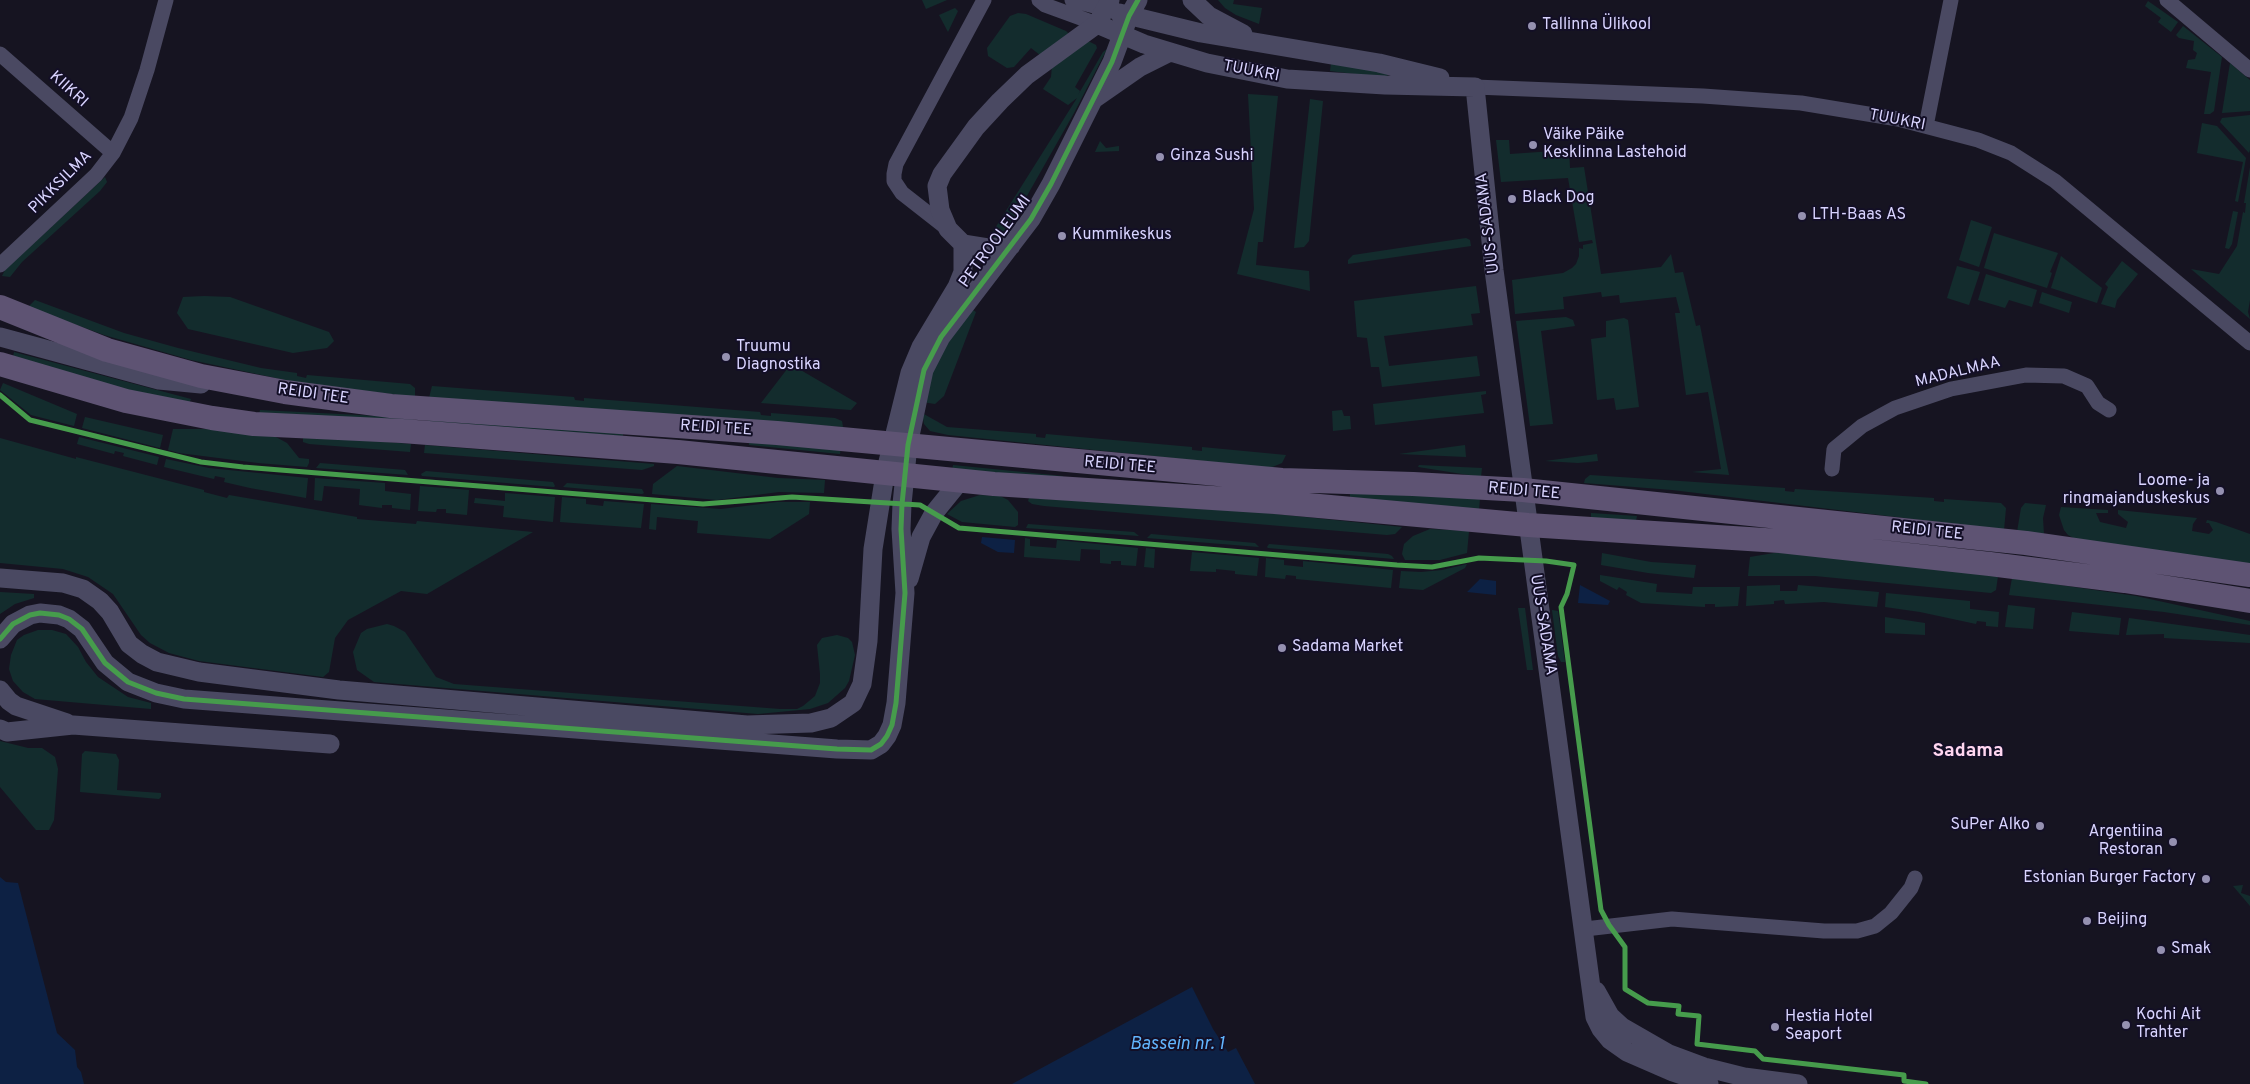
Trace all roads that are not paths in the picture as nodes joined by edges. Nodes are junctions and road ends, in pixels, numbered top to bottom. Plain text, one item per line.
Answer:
1 (166, 0) edge
2 (984, 0) edge
3 (1038, 0) edge
4 (1072, 0) edge
5 (1192, 0) edge
6 (1951, 0) edge
7 (2167, 0) edge
8 (1134, 8) edge
9 (1104, 11) edge
10 (1123, 35) junction
11 (1267, 44) junction
12 (1170, 52) junction
13 (0, 54) edge
14 (2250, 70) edge
15 (1475, 87) junction
16 (1093, 100) junction
17 (1926, 126) junction
18 (113, 153) junction
19 (948, 229) junction
20 (962, 244) junction
21 (1011, 246) junction
22 (0, 265) edge
23 (0, 307) edge
24 (0, 337) edge
25 (2250, 344) edge
26 (0, 364) edge
27 (285, 392) junction
28 (2109, 410) dead end
29 (900, 444) junction
30 (1832, 469) dead end
31 (895, 475) junction
32 (960, 481) junction
33 (1523, 490) junction
34 (1528, 525) junction
35 (2250, 575) edge
36 (0, 578) edge
37 (905, 593) junction
38 (2242, 598) edge
39 (0, 639) edge
40 (0, 690) edge
41 (339, 690) junction
42 (325, 710) junction
43 (72, 725) junction
44 (0, 730) edge
45 (330, 744) dead end
46 (1915, 878) dead end
47 (1585, 929) junction
48 (1592, 983) junction
49 (1709, 1084) edge
50 (1790, 1084) edge

1 - 18 street, PIKKSILMA
2 - 19 street, PETROOLEUMI
3 - 9 street, TUUKRI
4 - 9 street, TUUKRI
5 - 11 street
6 - 17 street
7 - 14 street
8 - 9 street, TUUKRI
8 - 10 street, PETROOLEUMI
8 - 11 street, TUUKRI
9 - 10 street, TUUKRI
9 - 19 street
10 - 12 street, TUUKRI
10 - 16 street, PETROOLEUMI
11 - 15 street, TUUKRI
12 - 15 street, TUUKRI
12 - 16 street
13 - 18 street, KIIKRI
15 - 17 street, TUUKRI
15 - 33 street, UUS-SADAMA
16 - 21 street, PETROOLEUMI
17 - 25 street, TUUKRI
18 - 22 street, PIKKSILMA
19 - 20 street, PETROOLEUMI
20 - 21 street
20 - 29 street, PETROOLEUMI
21 - 29 street, PETROOLEUMI
23 - 27 main road, REIDI TEE
24 - 27 street
26 - 31 main road, REIDI TEE
27 - 29 main road, REIDI TEE
28 - 30 street, MADALMAA
29 - 31 street
29 - 33 main road, REIDI TEE
31 - 32 main road, REIDI TEE
31 - 37 street
31 - 41 street
32 - 34 main road, REIDI TEE
32 - 37 street
33 - 34 street, UUS-SADAMA
33 - 35 main road, REIDI TEE
34 - 38 main road, REIDI TEE
34 - 47 street, UUS-SADAMA
36 - 41 street
37 - 42 street
39 - 42 street
40 - 43 street
41 - 42 street
43 - 44 street
43 - 45 street
46 - 47 street
47 - 48 street, UUS-SADAMA
48 - 49 street, UUS-SADAMA
48 - 50 street, UUS-SADAMA

